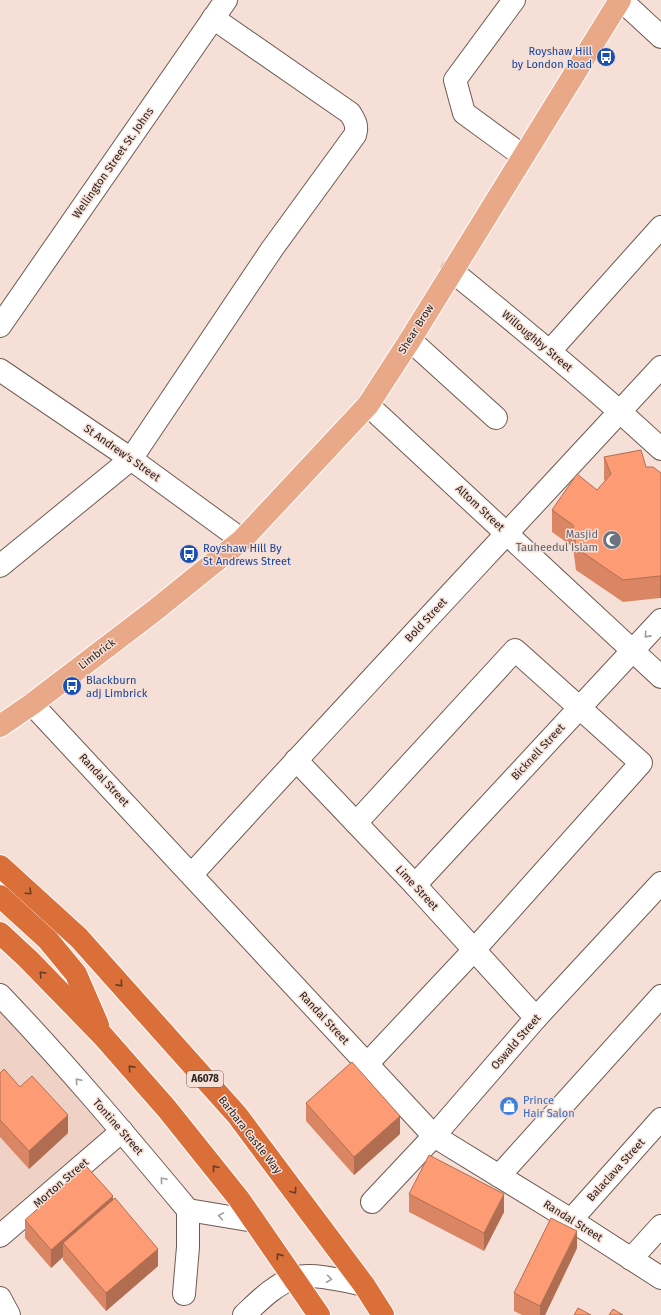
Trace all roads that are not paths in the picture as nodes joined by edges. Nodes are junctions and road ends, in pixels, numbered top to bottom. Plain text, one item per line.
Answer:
1 (226, 0) edge
2 (514, 0) edge
3 (620, 0) edge
4 (213, 18) junction
5 (661, 37) edge
6 (523, 156) junction
7 (661, 227) edge
8 (452, 271) junction
9 (0, 326) edge
10 (410, 340) junction
11 (550, 351) junction
12 (661, 367) edge
13 (0, 370) edge
14 (368, 405) junction
15 (620, 411) junction
16 (496, 418) dead end
17 (661, 450) edge
18 (131, 459) junction
19 (507, 534) junction
20 (242, 540) junction
21 (0, 566) edge
22 (154, 611) joint
23 (661, 620) edge
24 (633, 651) junction
25 (661, 677) edge
26 (32, 704) junction
27 (579, 707) junction
28 (0, 726) edge
29 (296, 760) junction
30 (356, 823) junction
31 (0, 866) edge
32 (192, 874) junction
33 (661, 882) edge
34 (415, 886) junction
35 (0, 896) edge
36 (0, 932) edge
37 (474, 950) junction
38 (0, 995) edge
39 (661, 996) edge
40 (536, 1018) junction
41 (102, 1035) junction
42 (367, 1064) junction
43 (661, 1119) edge
44 (122, 1131) junction
45 (434, 1136) junction
46 (499, 1176) junction
47 (372, 1202) dead end
48 (188, 1210) junction
49 (572, 1220) junction
50 (254, 1221) junction
51 (661, 1226) edge
52 (0, 1236) edge
53 (631, 1259) junction
54 (294, 1278) junction
55 (661, 1278) edge
56 (364, 1284) junction
57 (184, 1294) dead end
58 (0, 1298) edge
59 (9, 1315) edge
60 (244, 1315) edge
61 (319, 1315) edge
62 (383, 1315) edge

1 - 4 street, Wellington Street St. Johns
2 - 6 street
3 - 5 street
3 - 6 main road, Shear Brow
4 - 9 street, Wellington Street St. Johns
4 - 18 street
6 - 8 main road, Shear Brow
7 - 11 street
8 - 10 main road, Shear Brow
8 - 11 street, Willoughby Street
10 - 14 main road, Shear Brow
10 - 16 street
11 - 15 street, Willoughby Street
12 - 15 street, Bold Street
13 - 18 street, St Andrew's Street
14 - 19 street, Altom Street
14 - 20 main road, Shear Brow
15 - 17 street, Willoughby Street
15 - 19 street, Bold Street
18 - 20 street, St Andrew's Street
18 - 21 street
19 - 24 street, Altom Street
19 - 29 street, Bold Street
20 - 22 main road, Shear Brow
22 - 26 main road, Limbrick
23 -> 24 street, Bicknell Street
24 - 25 street, Altom Street
24 - 27 street, Bicknell Street
26 - 28 main road, Limbrick
26 - 32 street, Randal Street
27 - 30 street
27 - 34 street, Bicknell Street
27 - 37 street
29 - 30 street, Lime Street
29 - 32 street, Bold Street
30 - 34 street, Lime Street
31 -> 56 highway, Barbara Castle Way / A6078
32 - 42 street, Randal Street
33 - 40 street, Oswald Street
34 - 37 street, Lime Street
35 - 41 highway
41 -> 36 highway
37 - 40 street, Lime Street
37 - 42 street
44 -> 38 street, Tontine Street
39 - 46 street
40 - 45 street, Oswald Street
50 -> 41 highway
42 - 45 street, Randal Street
43 - 49 street, Balaclava Street
48 -> 44 street, Tontine Street
44 - 52 street, Morton Street
45 - 46 street, Randal Street
45 - 47 street, Oswald Street
46 - 49 street, Randal Street
50 -> 48 street
48 - 57 street
49 - 53 street, Randal Street
54 -> 50 highway
51 - 53 street
53 - 55 street, Randal Street
54 -> 56 street
54 - 60 street
54 - 61 highway
56 - 62 highway, Barbara Castle Way / A6078
58 - 59 street

